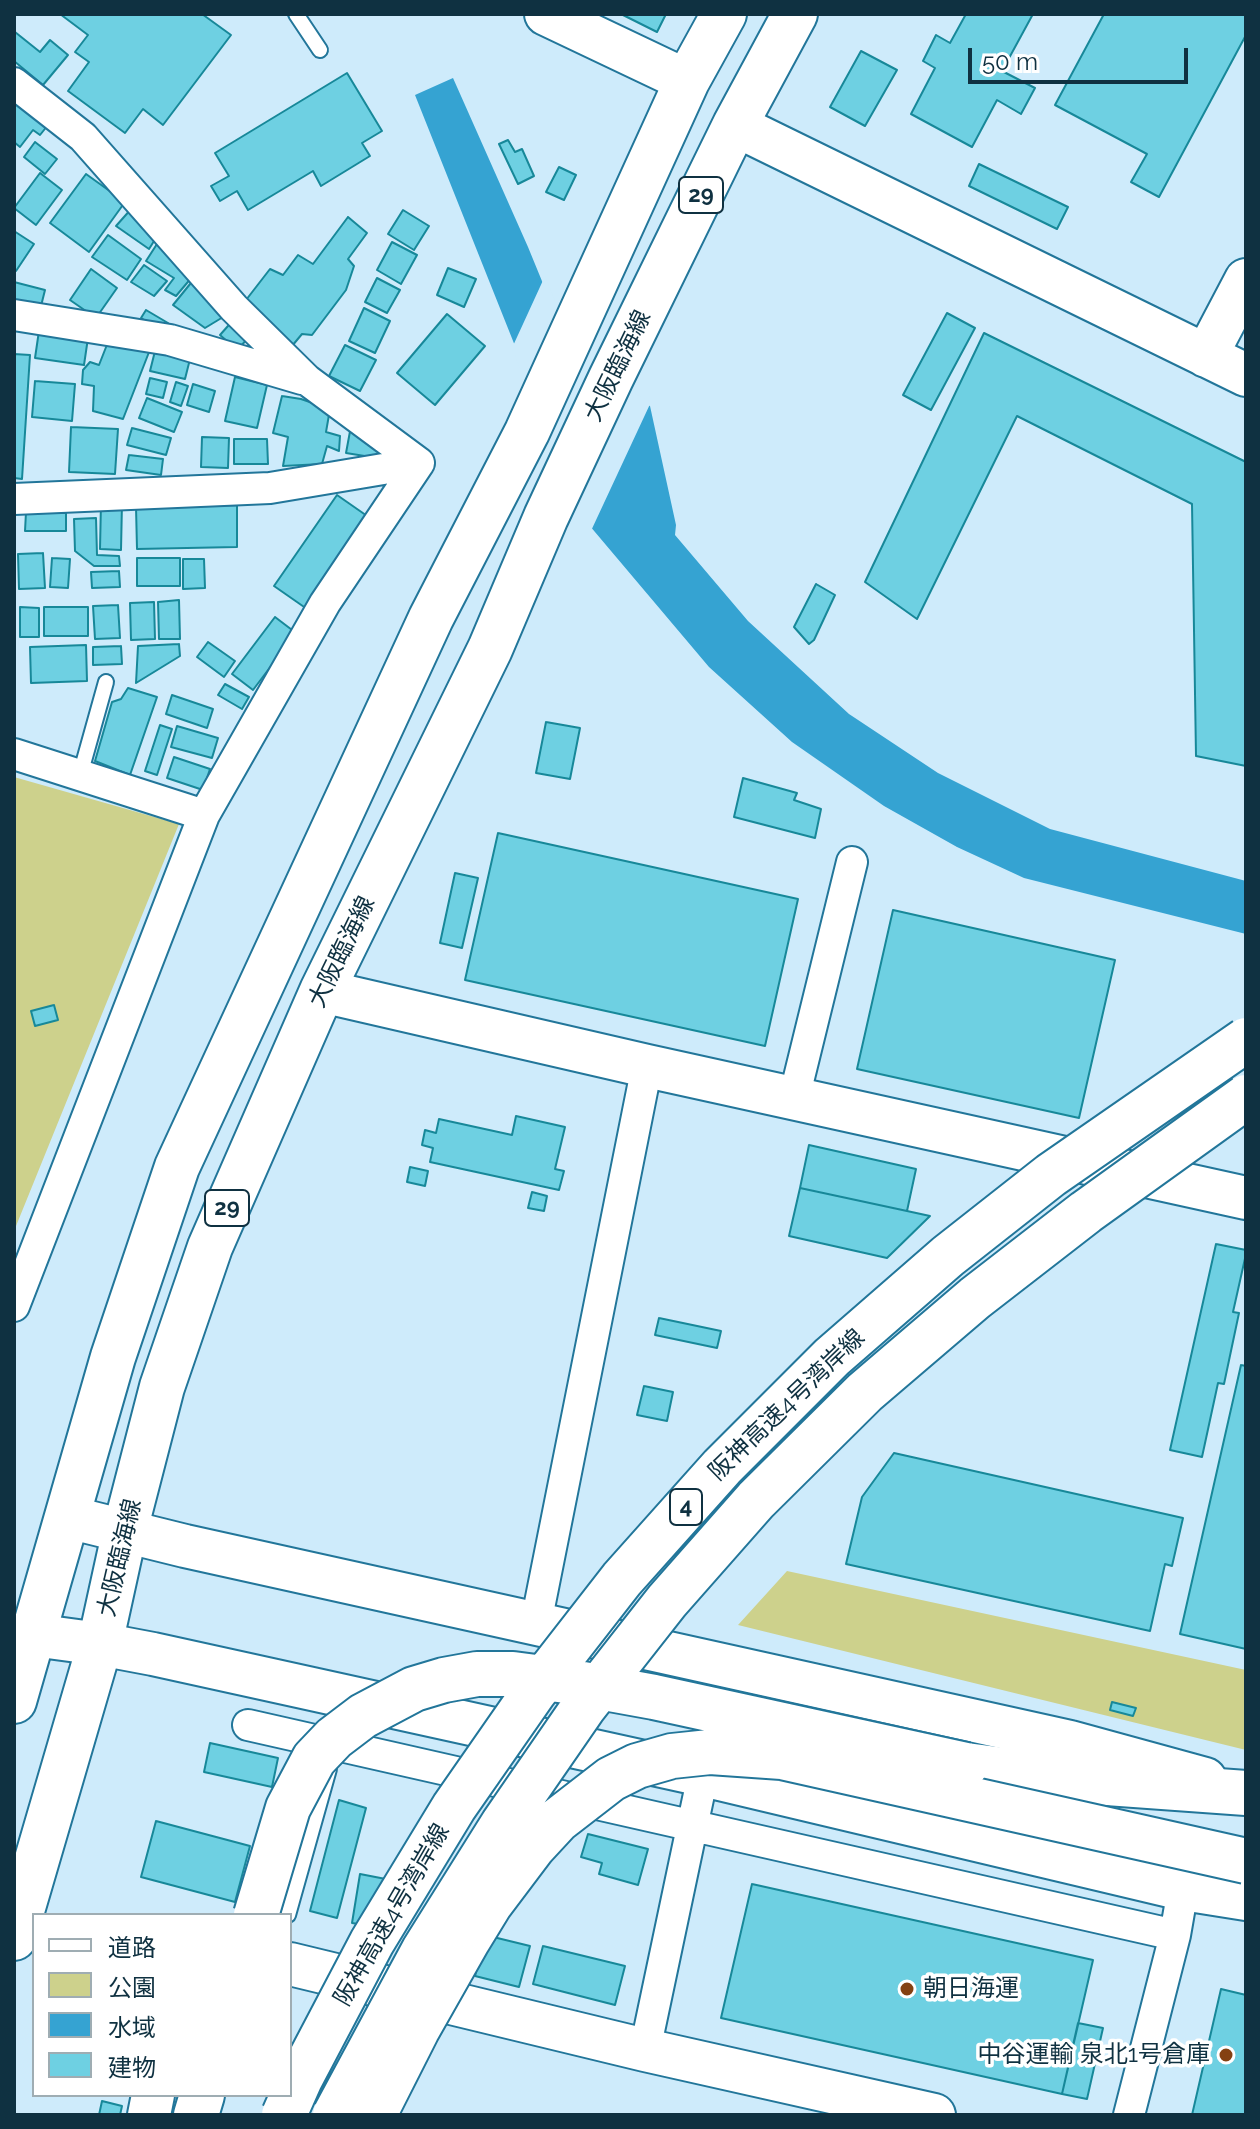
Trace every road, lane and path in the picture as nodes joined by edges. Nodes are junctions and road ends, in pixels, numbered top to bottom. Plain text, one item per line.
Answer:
1 (296, 14) edge
2 (546, 14) edge
3 (724, 14) edge
4 (795, 14) edge
5 (320, 50) dead end
6 (687, 81) junction
7 (14, 83) edge
8 (735, 125) junction
9 (1246, 280) edge
10 (14, 315) edge
11 (1206, 356) junction
12 (1246, 375) edge
13 (307, 380) junction
14 (419, 463) junction
15 (14, 499) edge
16 (106, 682) dead end
17 (14, 754) edge
18 (80, 775) junction
19 (204, 815) junction
20 (852, 862) dead end
21 (322, 991) junction
22 (1246, 1040) edge
23 (647, 1066) junction
24 (1246, 1097) edge
25 (794, 1098) junction
26 (1246, 1198) edge
27 (14, 1306) edge
28 (68, 1517) junction
29 (125, 1530) junction
30 (536, 1623) junction
31 (24, 1635) edge
32 (100, 1644) junction
33 (349, 1697) junction
34 (14, 1701) edge
35 (248, 1725) dead end
36 (336, 1745) junction
37 (703, 1775) junction
38 (1246, 1792) edge
39 (693, 1827) junction
40 (1246, 1861) edge
41 (1183, 1889) junction
42 (1246, 1899) edge
43 (257, 1913) edge
44 (289, 1913) edge
45 (1175, 1935) junction
46 (14, 1938) edge
47 (292, 1964) edge
48 (645, 2050) junction
49 (284, 2115) edge
50 (335, 2115) edge
51 (374, 2115) edge
52 (934, 2115) edge
53 (1129, 2115) edge

1 - 5 lane
2 - 6 street
3 - 6 main road, 29
4 - 8 main road, 大阪臨海線 / 29
6 - 28 main road, 29
7 - 13 street
8 - 11 street
8 - 21 main road, 大阪臨海線 / 29
9 - 11 street
10 - 13 street
11 - 12 street
13 - 14 street
14 - 15 street
14 - 19 street
16 - 18 lane
17 - 18 street
18 - 19 street
19 - 27 street
20 - 25 street
21 - 23 street
21 - 29 main road, 大阪臨海線 / 29
22 - 49 main road, 阪神高速4号湾岸線 / 4, bridge
23 - 25 street
23 - 30 street
24 - 50 main road, 阪神高速4号湾岸線 / 4, bridge
25 - 26 street
28 - 29 street
28 - 31 main road, 29
29 - 30 street
29 - 32 main road, 大阪臨海線 / 29
30 - 38 street
31 - 32 street
31 - 34 main road, 29
32 - 33 street
32 - 46 main road, 大阪臨海線 / 29
33 - 36 lane
33 - 37 street
35 - 36 street
36 - 39 street
36 - 44 lane
37 - 39 street
37 - 41 street
38 - 43 main road, bridge
39 - 45 street
39 - 48 street
40 - 51 main road, bridge
41 - 42 street
41 - 45 street
45 - 53 street
47 - 48 street
48 - 52 street

